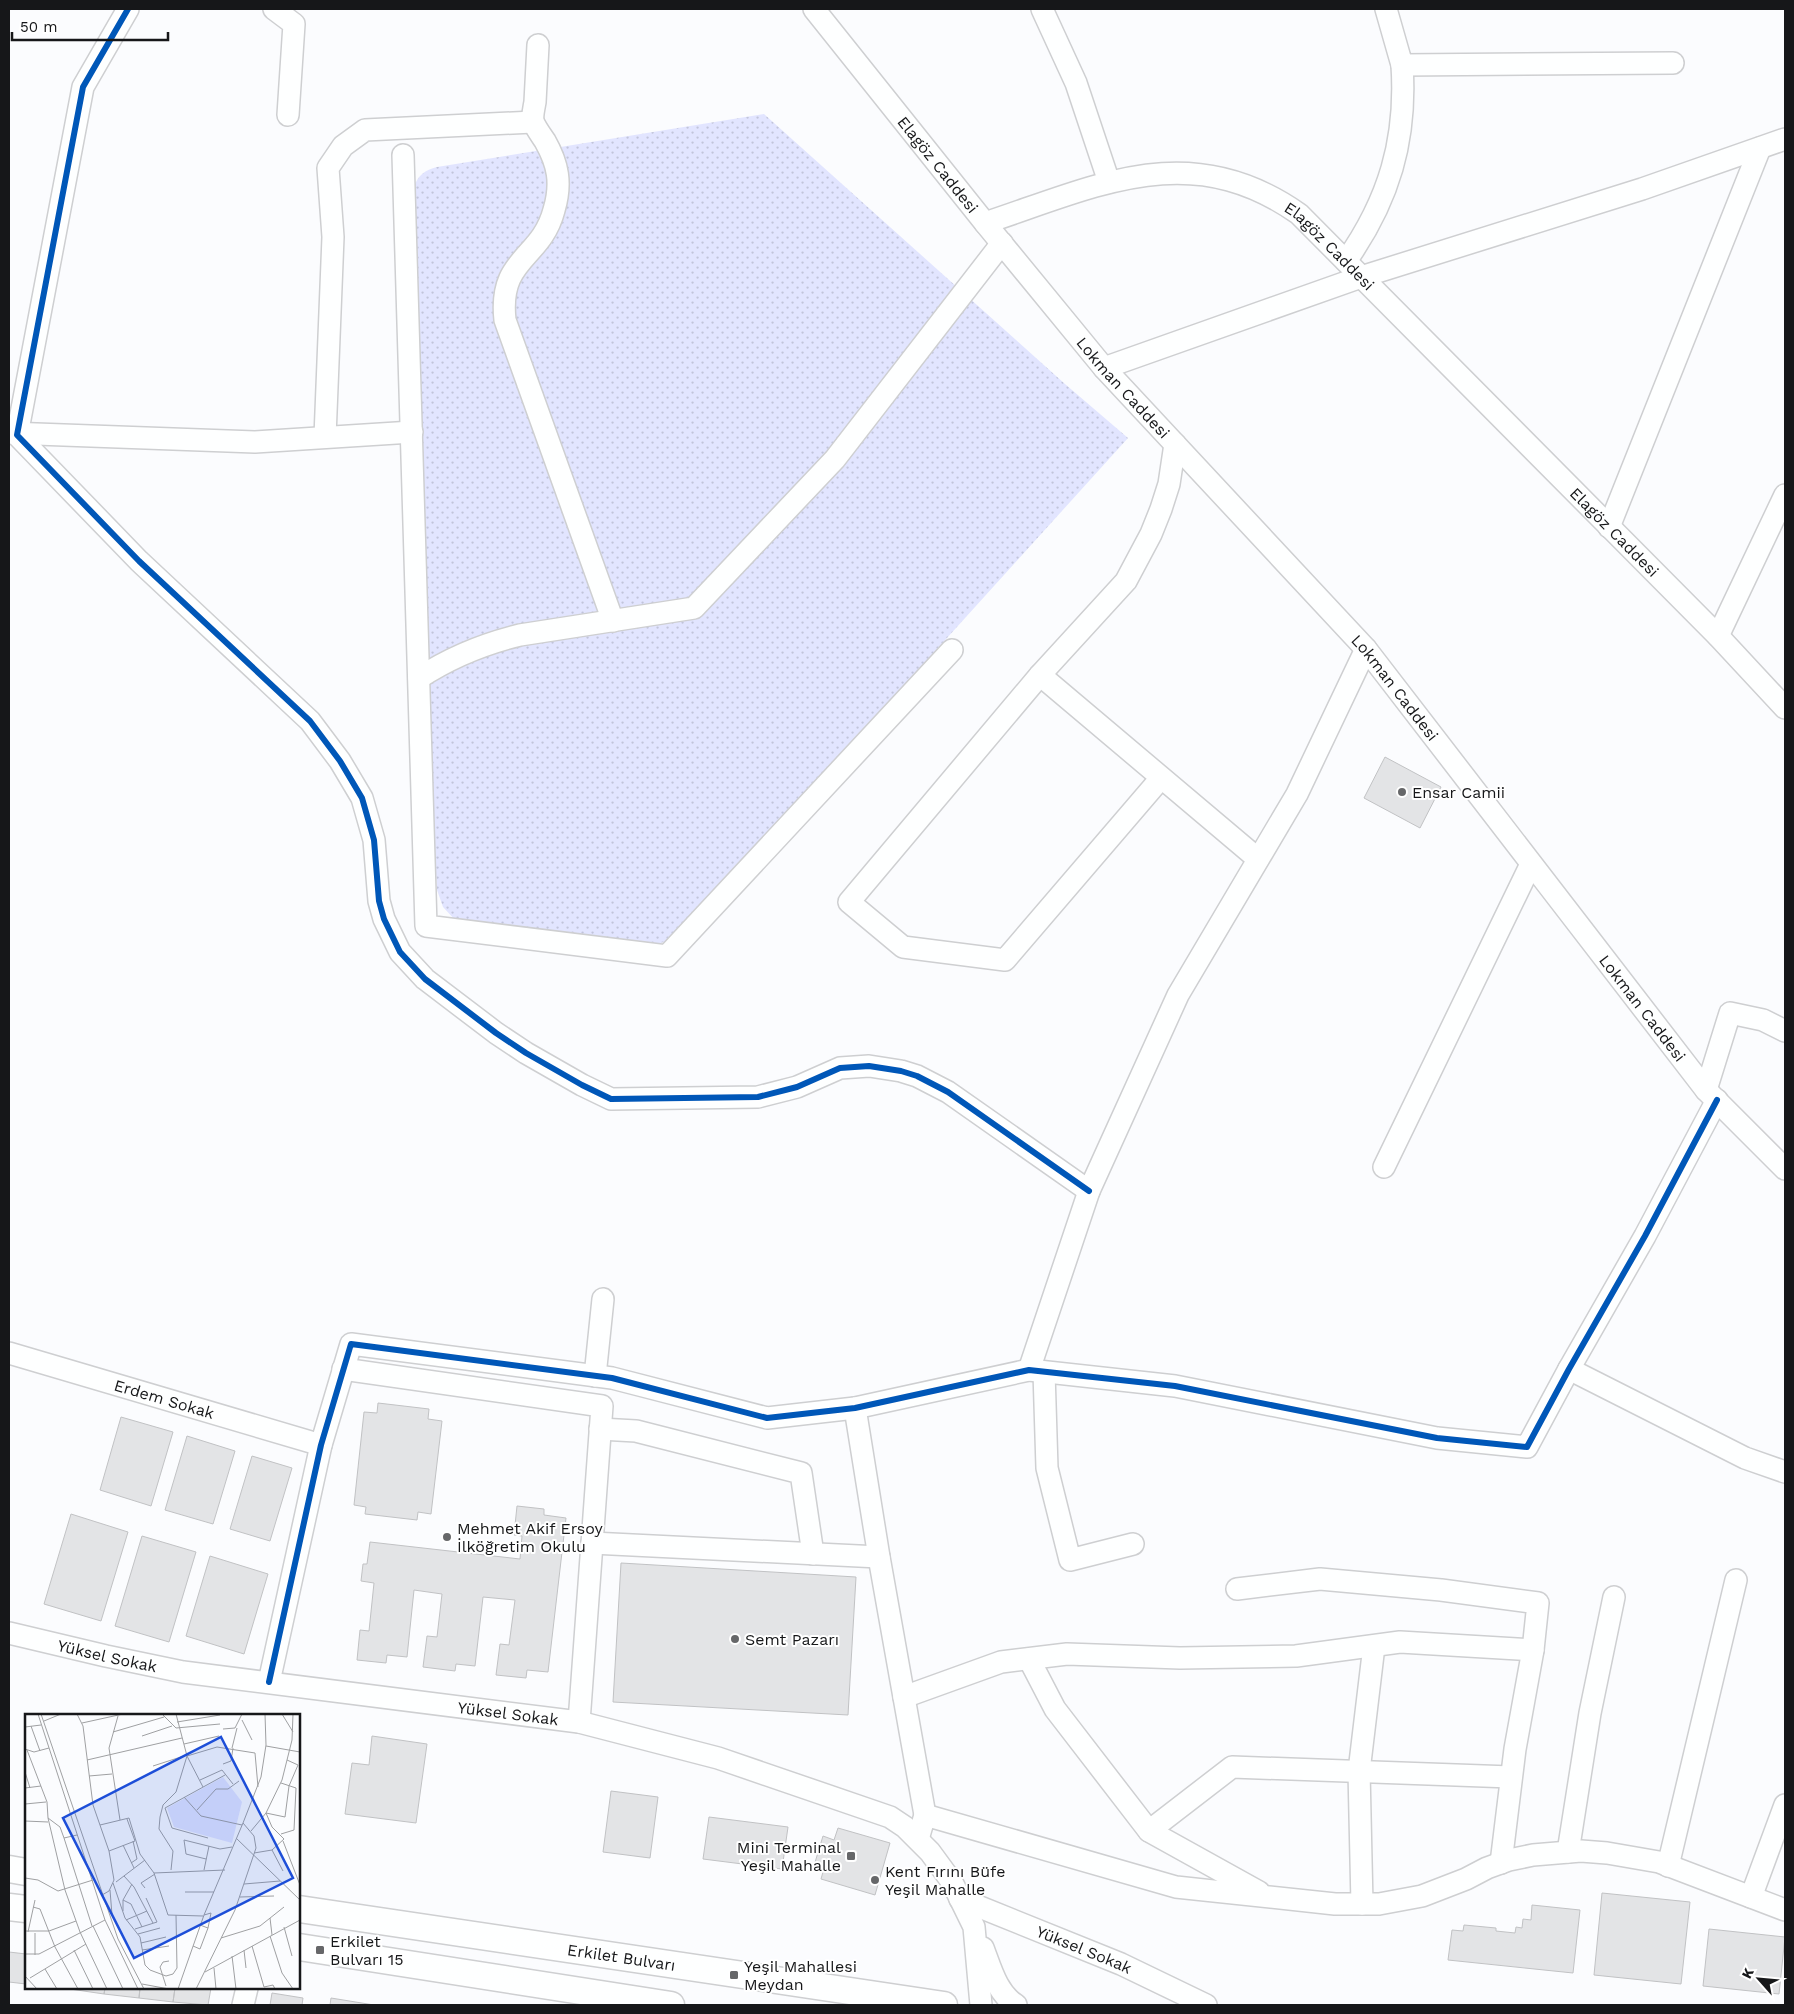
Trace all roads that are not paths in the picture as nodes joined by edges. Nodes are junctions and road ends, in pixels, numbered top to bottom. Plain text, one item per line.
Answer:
1 (128, 9) edge
2 (274, 9) edge
3 (814, 9) edge
4 (1042, 9) edge
5 (1386, 9) edge
6 (538, 45) dead end
7 (1673, 64) dead end
8 (1402, 65) junction
9 (288, 115) dead end
10 (533, 122) junction
11 (1785, 139) edge
12 (1760, 148) junction
13 (403, 154) dead end
14 (1109, 182) junction
15 (985, 223) junction
16 (1002, 243) junction
17 (1346, 262) junction
18 (1361, 277) junction
19 (1104, 368) junction
20 (412, 432) junction
21 (13, 434) edge
22 (325, 437) junction
23 (1175, 444) junction
24 (1785, 495) edge
25 (1609, 527) junction
26 (613, 620) junction
27 (1718, 636) junction
28 (1366, 648) junction
29 (952, 650) dead end
30 (1040, 675) junction
31 (419, 678) junction
32 (1785, 708) edge
33 (1161, 778) junction
34 (1258, 859) junction
35 (1531, 864) junction
36 (1785, 1031) edge
37 (1711, 1095) junction
38 (1384, 1167) dead end
39 (1785, 1169) edge
40 (1089, 1191) junction
41 (603, 1299) dead end
42 (9, 1353) edge
43 (1569, 1369) junction
44 (344, 1370) junction
45 (1036, 1371) junction
46 (595, 1376) junction
47 (855, 1408) junction
48 (600, 1429) junction
49 (321, 1445) junction
50 (1785, 1472) edge
51 (592, 1543) junction
52 (1132, 1544) dead end
53 (813, 1554) junction
54 (879, 1557) junction
55 (1736, 1580) dead end
56 (1237, 1589) dead end
57 (1614, 1597) dead end
58 (9, 1633) edge
59 (1374, 1646) junction
60 (1533, 1650) junction
61 (1029, 1659) junction
62 (269, 1682) junction
63 (904, 1697) junction
64 (579, 1722) junction
65 (1359, 1771) junction
66 (1511, 1777) junction
67 (1785, 1805) edge
68 (925, 1815) junction
69 (1149, 1831) junction
70 (918, 1839) junction
71 (1568, 1852) junction
72 (1500, 1863) junction
73 (1668, 1866) junction
74 (9, 1869) edge
75 (25, 1872) edge
76 (1268, 1897) junction
77 (1751, 1897) junction
78 (960, 1899) junction
79 (1362, 1904) junction
80 (9, 1907) edge
81 (25, 1909) edge
82 (300, 1909) edge
83 (1785, 1910) edge
84 (974, 1927) junction
85 (300, 1947) edge
86 (671, 2005) edge
87 (944, 2005) edge
88 (981, 2005) edge
89 (1016, 2005) edge
90 (1206, 2005) edge

1 - 21 street
2 - 9 street
3 - 15 street, Elagöz Caddesi
4 - 14 street
5 - 8 street
6 - 10 street
7 - 8 street
8 - 17 street
10 - 22 street
10 - 26 street
11 - 12 street
12 - 18 street
12 - 25 street
13 - 20 street
14 - 15 street, Elagöz Caddesi
14 - 17 street, Elagöz Caddesi
15 - 16 street, Lokman Caddesi
16 - 19 street, Lokman Caddesi
16 - 26 street
17 - 18 street, Elagöz Caddesi
18 - 19 street
18 - 25 street, Elagöz Caddesi
19 - 23 street, Lokman Caddesi
20 - 22 street
20 - 31 street
21 - 22 street
21 - 40 street
23 - 28 street, Lokman Caddesi
23 - 30 street
24 - 27 street
25 - 27 street, Elagöz Caddesi
26 - 31 street
27 - 32 street, Elagöz Caddesi
28 - 34 street
28 - 35 street, Lokman Caddesi
29 - 31 street
30 - 33 street
30 - 33 street
33 - 34 street
34 - 40 street
35 - 37 street, Lokman Caddesi
35 - 38 street
36 - 37 street
37 - 39 street, Lokman Caddesi
37 - 43 street
40 - 45 street
41 - 46 street
42 - 49 street, Erdem Sokak
43 - 45 street
43 - 50 street
44 - 46 street
44 - 48 street
44 - 49 street
45 - 47 street
45 - 52 street
46 - 47 street
47 - 54 street
48 - 51 street
48 - 53 street
49 - 62 street
51 - 53 street
51 - 64 street
53 - 54 street
54 - 63 street
55 - 73 street
56 - 60 street
57 - 71 street
58 - 62 street, Yüksel Sokak
59 - 60 street
59 - 61 street
59 - 65 street
60 - 66 street
61 - 63 street
61 - 69 street
62 - 64 street, Yüksel Sokak
63 - 68 street
64 - 70 street, Yüksel Sokak
65 - 66 street
65 - 69 street
65 - 79 street
66 - 72 street
67 - 77 street
68 - 70 street
68 - 76 street
69 - 76 street
70 - 78 street, Yüksel Sokak
71 - 72 street
71 - 73 street
72 - 79 street
73 - 77 street
74 - 75 main road
76 - 79 street
77 - 83 street
78 - 84 street, Yüksel Sokak
78 - 90 street, Yüksel Sokak
80 - 81 main road
82 - 87 main road, Erkilet Bulvarı
84 - 88 street, Yüksel Sokak
84 - 89 street
85 - 86 main road

